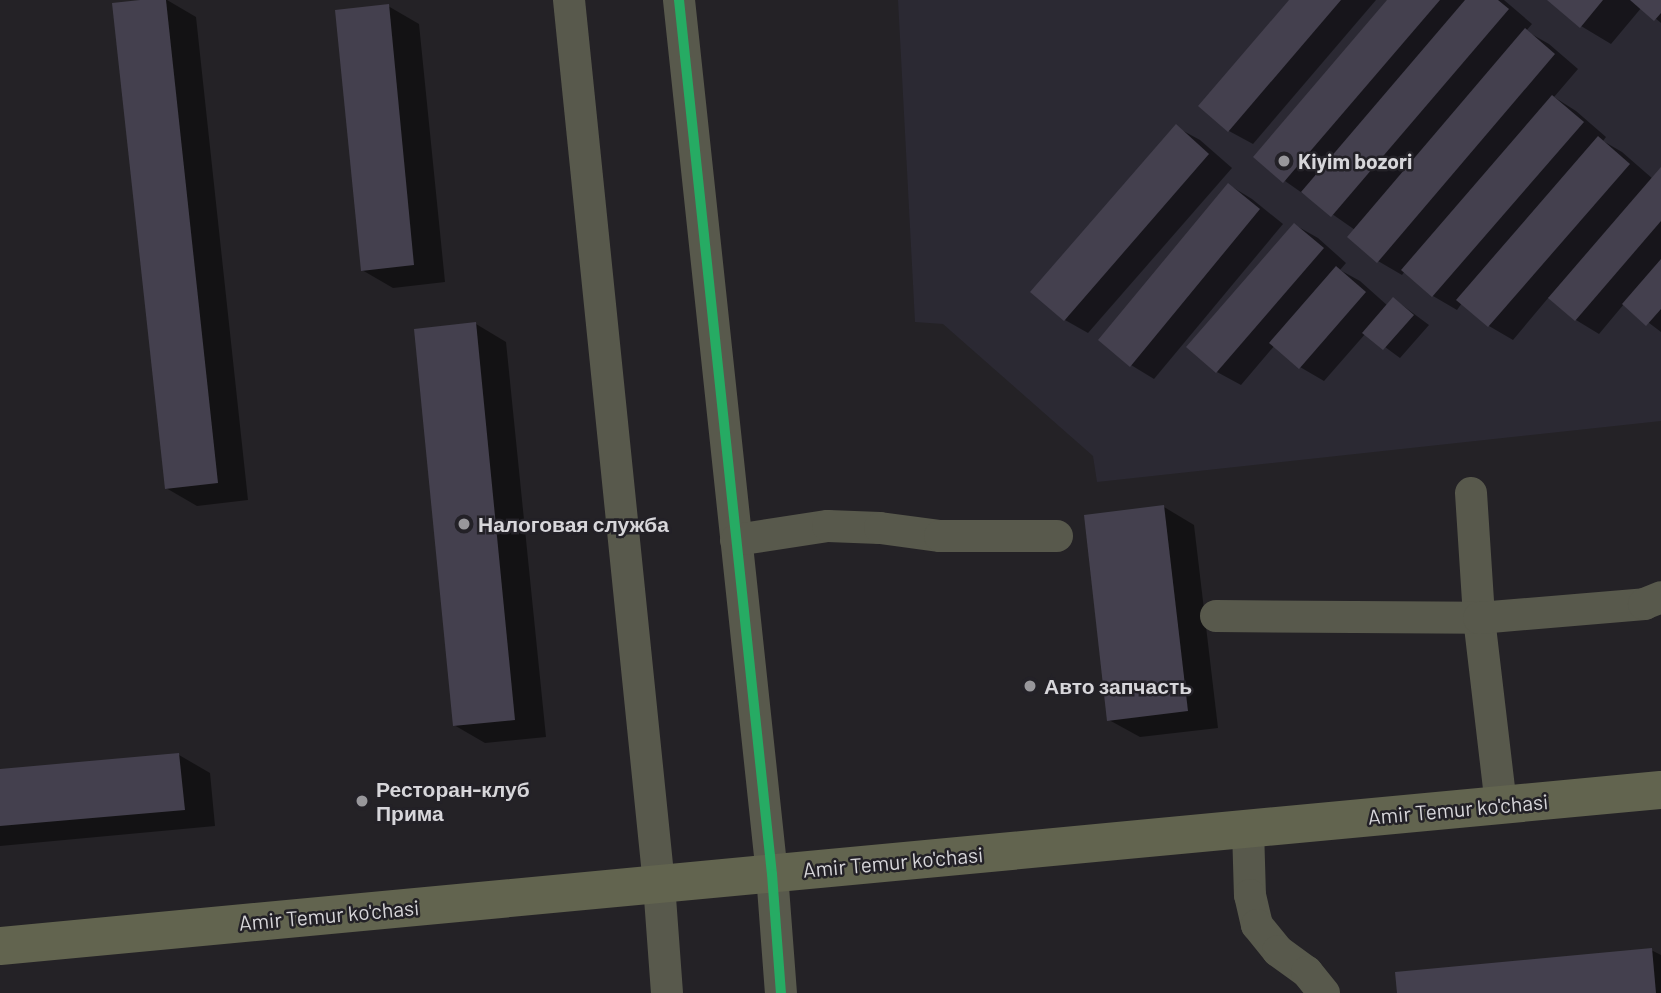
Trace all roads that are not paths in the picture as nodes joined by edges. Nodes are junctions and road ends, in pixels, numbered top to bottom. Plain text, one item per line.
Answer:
1 (569, 0) edge
2 (679, 0) edge
3 (1471, 492) dead end
4 (1058, 536) dead end
5 (736, 540) junction
6 (1661, 597) edge
7 (1216, 616) dead end
8 (1479, 618) junction
9 (1661, 790) edge
10 (1501, 805) junction
11 (1248, 829) junction
12 (772, 874) junction
13 (659, 884) junction
14 (0, 946) edge
15 (667, 993) edge
16 (781, 993) edge
17 (1324, 993) edge

1 - 13 street
2 - 5 street
3 - 8 street
4 - 5 street
5 - 12 street
6 - 8 street
7 - 8 street
8 - 10 street
9 - 10 main road, Amir Temur ko'chasi
10 - 11 main road, Amir Temur ko'chasi
11 - 12 main road, Amir Temur ko'chasi
11 - 17 street
12 - 13 main road, Amir Temur ko'chasi
12 - 16 street
13 - 14 main road, Amir Temur ko'chasi
13 - 15 street

